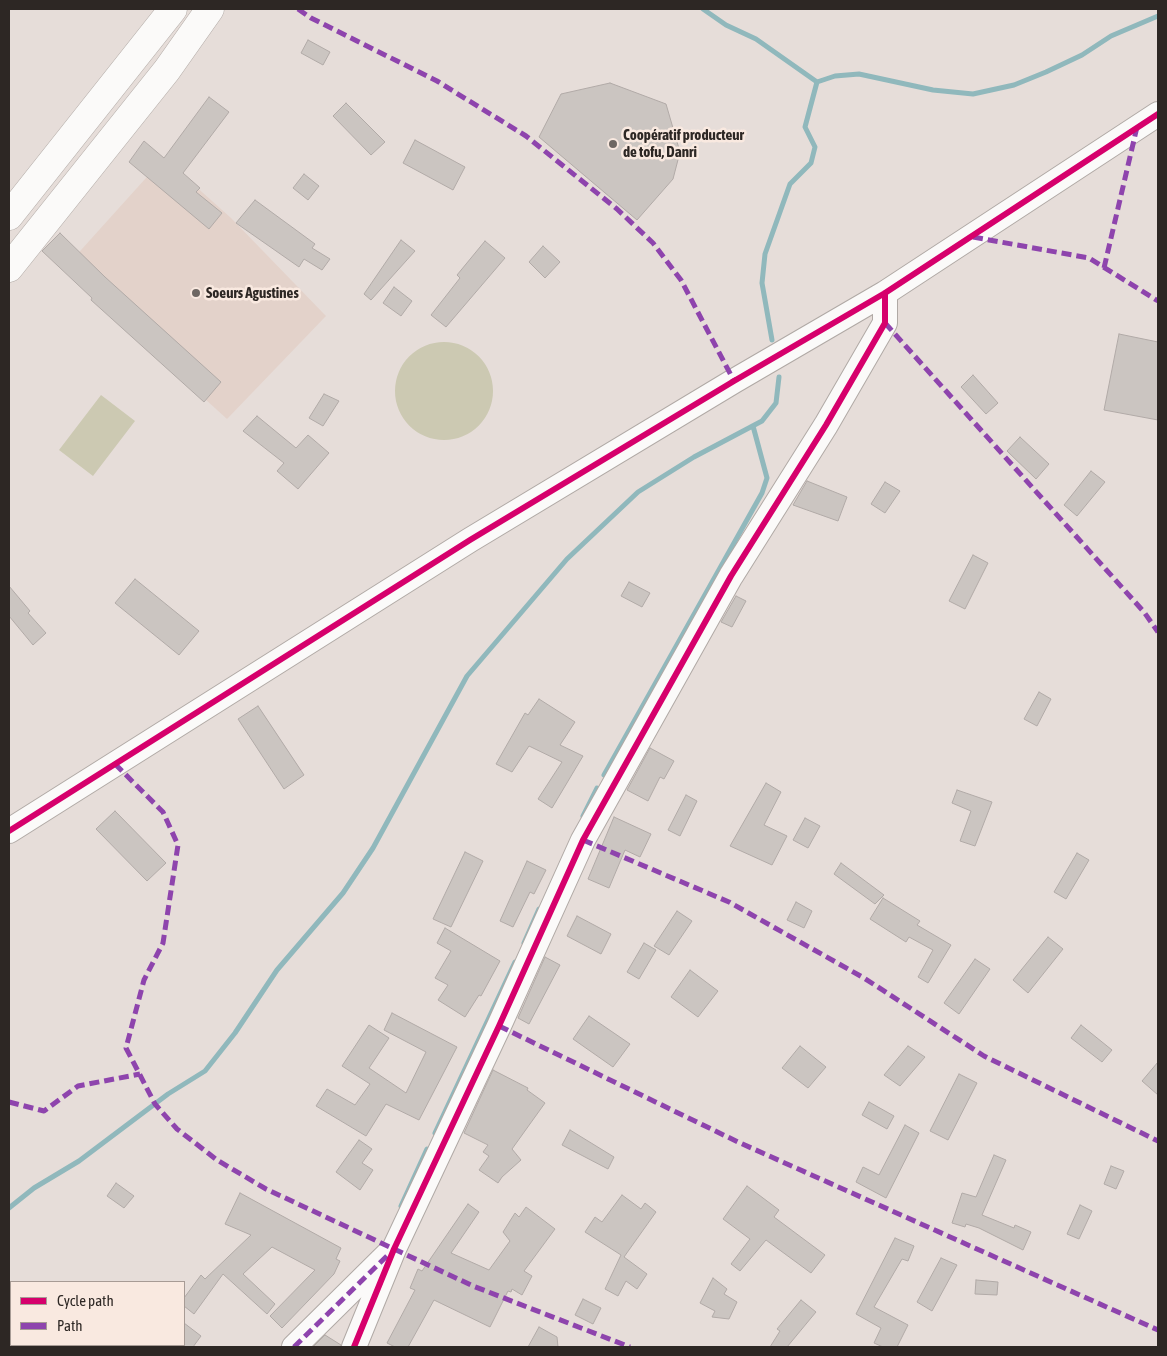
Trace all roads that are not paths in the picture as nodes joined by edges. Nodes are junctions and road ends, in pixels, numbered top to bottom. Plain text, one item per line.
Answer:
1 (173, 9) edge
2 (210, 9) edge
3 (1158, 114) edge
4 (9, 216) edge
5 (9, 268) edge
6 (885, 293) junction
7 (9, 831) edge
8 (394, 1249) junction
9 (294, 1347) edge
10 (354, 1347) edge

1 - 4 main road
2 - 5 main road
3 - 6 street
6 - 7 street
6 - 8 street
8 - 9 street
8 - 10 street

